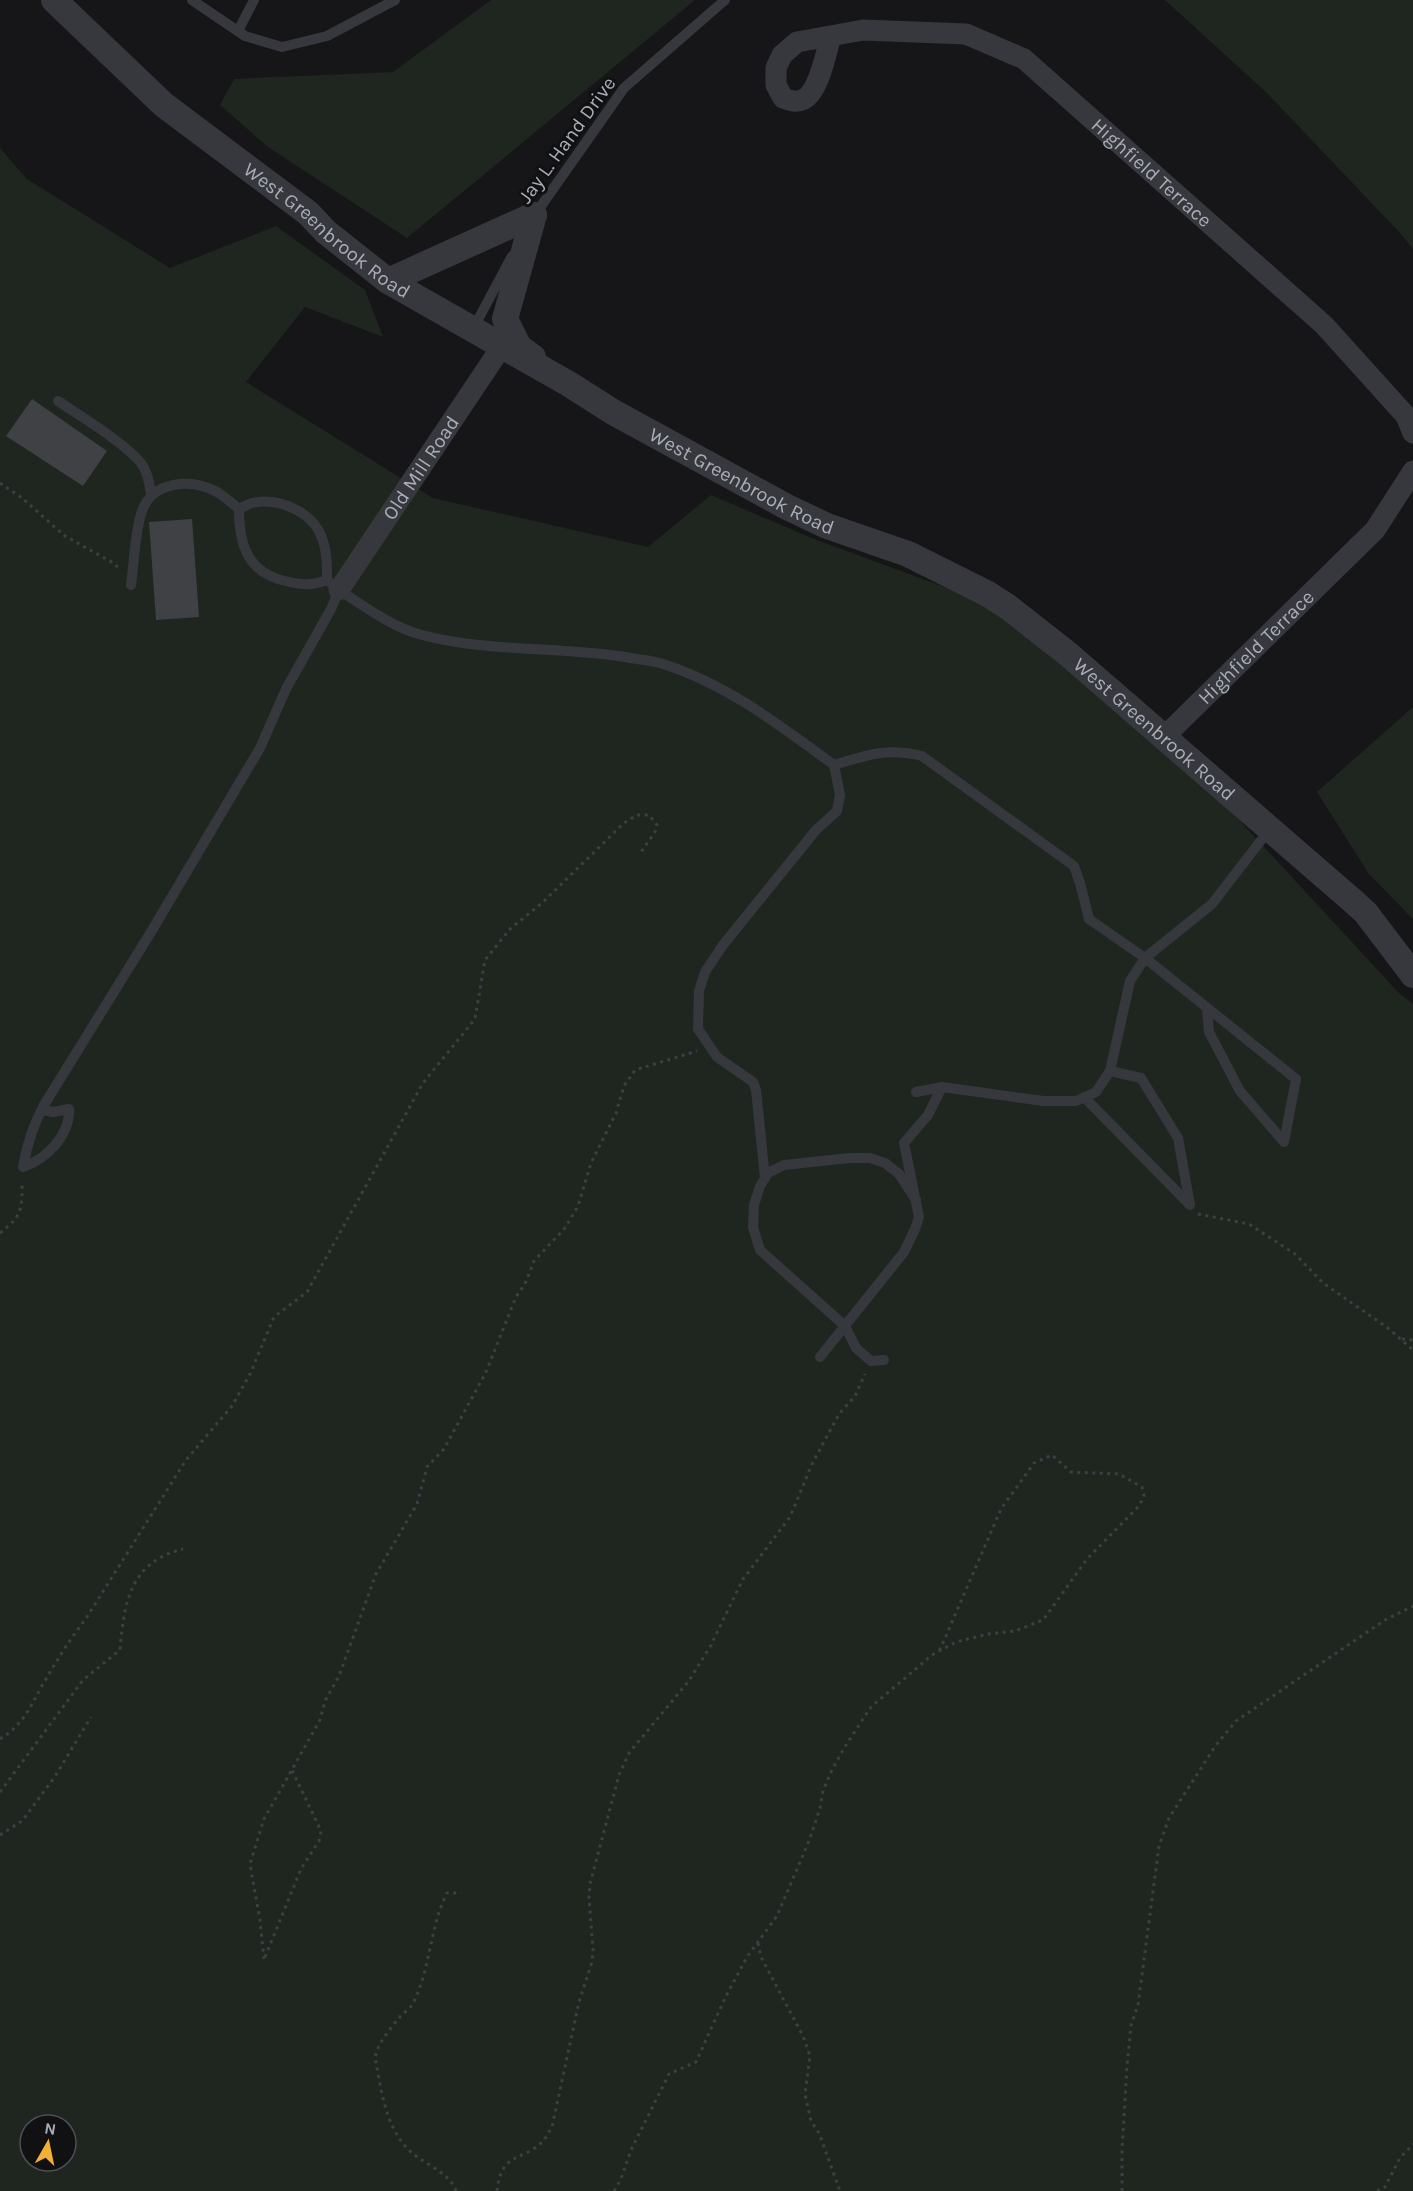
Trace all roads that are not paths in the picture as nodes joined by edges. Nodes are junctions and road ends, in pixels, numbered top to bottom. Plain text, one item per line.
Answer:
1 (54, 0) edge
2 (192, 0) edge
3 (254, 0) edge
4 (395, 0) edge
5 (725, 0) edge
6 (238, 31) junction
7 (831, 36) dead end
8 (534, 215) junction
9 (388, 280) junction
10 (473, 330) junction
11 (502, 346) junction
12 (569, 384) junction
13 (58, 401) dead end
14 (1413, 433) edge
15 (1413, 471) edge
16 (151, 494) junction
17 (239, 509) junction
18 (131, 585) road end
19 (333, 585) junction
20 (1163, 738) junction
21 (834, 765) junction
22 (1269, 830) junction
23 (1145, 958) junction
24 (1413, 975) edge
25 (1207, 1008) junction
26 (1110, 1071) junction
27 (942, 1087) junction
28 (916, 1092) dead end
29 (1084, 1097) junction
30 (44, 1105) junction
31 (765, 1178) junction
32 (916, 1200) junction
33 (845, 1326) junction
34 (820, 1357) dead end
35 (884, 1360) dead end

1 - 9 street, West Greenbrook Road
2 - 6 lane
3 - 6 lane
4 - 6 lane
5 - 8 lane, Jay L. Hand Drive
7 - 14 street, Highfield Terrace
8 - 9 street
8 - 10 lane, Jay L. Hand Drive
8 - 12 street
9 - 10 street, West Greenbrook Road
10 - 11 street, West Greenbrook Road
11 - 12 street, West Greenbrook Road
11 - 19 street, Old Mill Road
12 - 20 street, West Greenbrook Road
13 - 16 lane
15 - 20 street, Highfield Terrace
16 - 17 lane
16 - 18 lane
17 - 19 lane
17 - 19 lane
19 - 21 lane
19 - 30 lane
20 - 22 street, West Greenbrook Road
21 - 23 lane
21 - 31 lane
22 - 23 lane
22 - 24 street, West Greenbrook Road
23 - 25 lane
23 - 26 lane
25 - 25 lane
26 - 29 lane
26 - 29 lane
27 - 28 lane
27 - 29 lane
27 - 32 lane
30 - 30 lane
31 - 32 lane
31 - 33 lane
32 - 33 lane
33 - 34 lane
33 - 35 lane

